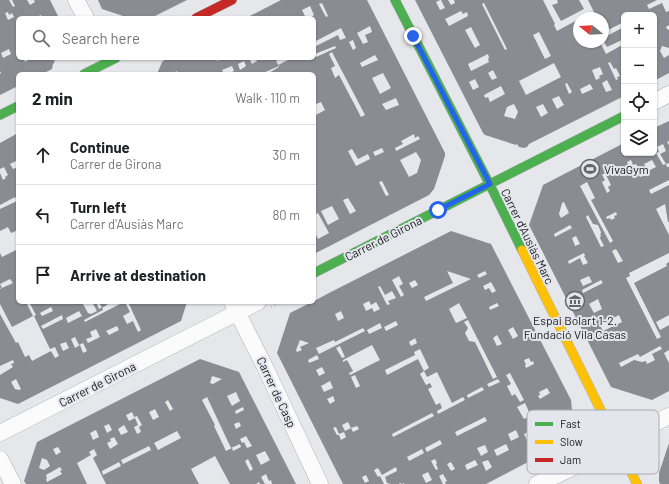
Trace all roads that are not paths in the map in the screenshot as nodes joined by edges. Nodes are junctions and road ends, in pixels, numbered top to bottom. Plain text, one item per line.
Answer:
1 (76, 0) edge
2 (232, 0) edge
3 (395, 0) edge
4 (85, 16) edge
5 (200, 16) edge
6 (111, 63) edge
7 (89, 72) edge
8 (669, 94) edge
9 (657, 100) edge
10 (16, 107) edge
11 (0, 115) edge
12 (621, 118) edge
13 (490, 184) junction
14 (316, 272) edge
15 (248, 304) edge
16 (234, 307) edge
17 (600, 410) edge
18 (669, 416) edge
19 (659, 421) edge
20 (0, 433) edge
21 (0, 459) edge
22 (560, 474) edge
23 (632, 474) edge
24 (13, 484) edge
25 (320, 484) edge
26 (538, 484) edge
27 (637, 484) edge

1 - 4 street
2 - 5 street
3 - 13 street, Carrer d'Ausiàs Marc
6 - 7 street
8 - 9 street
10 - 11 street
12 - 13 street, Carrer de Girona
13 - 14 street, Carrer de Girona
13 - 17 street, Carrer d'Ausiàs Marc
15 - 16 street, Carrer de Girona
16 - 20 street, Carrer de Girona
16 - 25 street, Carrer de Casp
18 - 19 street
21 - 24 street
22 - 26 street
23 - 27 street, Carrer d'Ausiàs Marc

